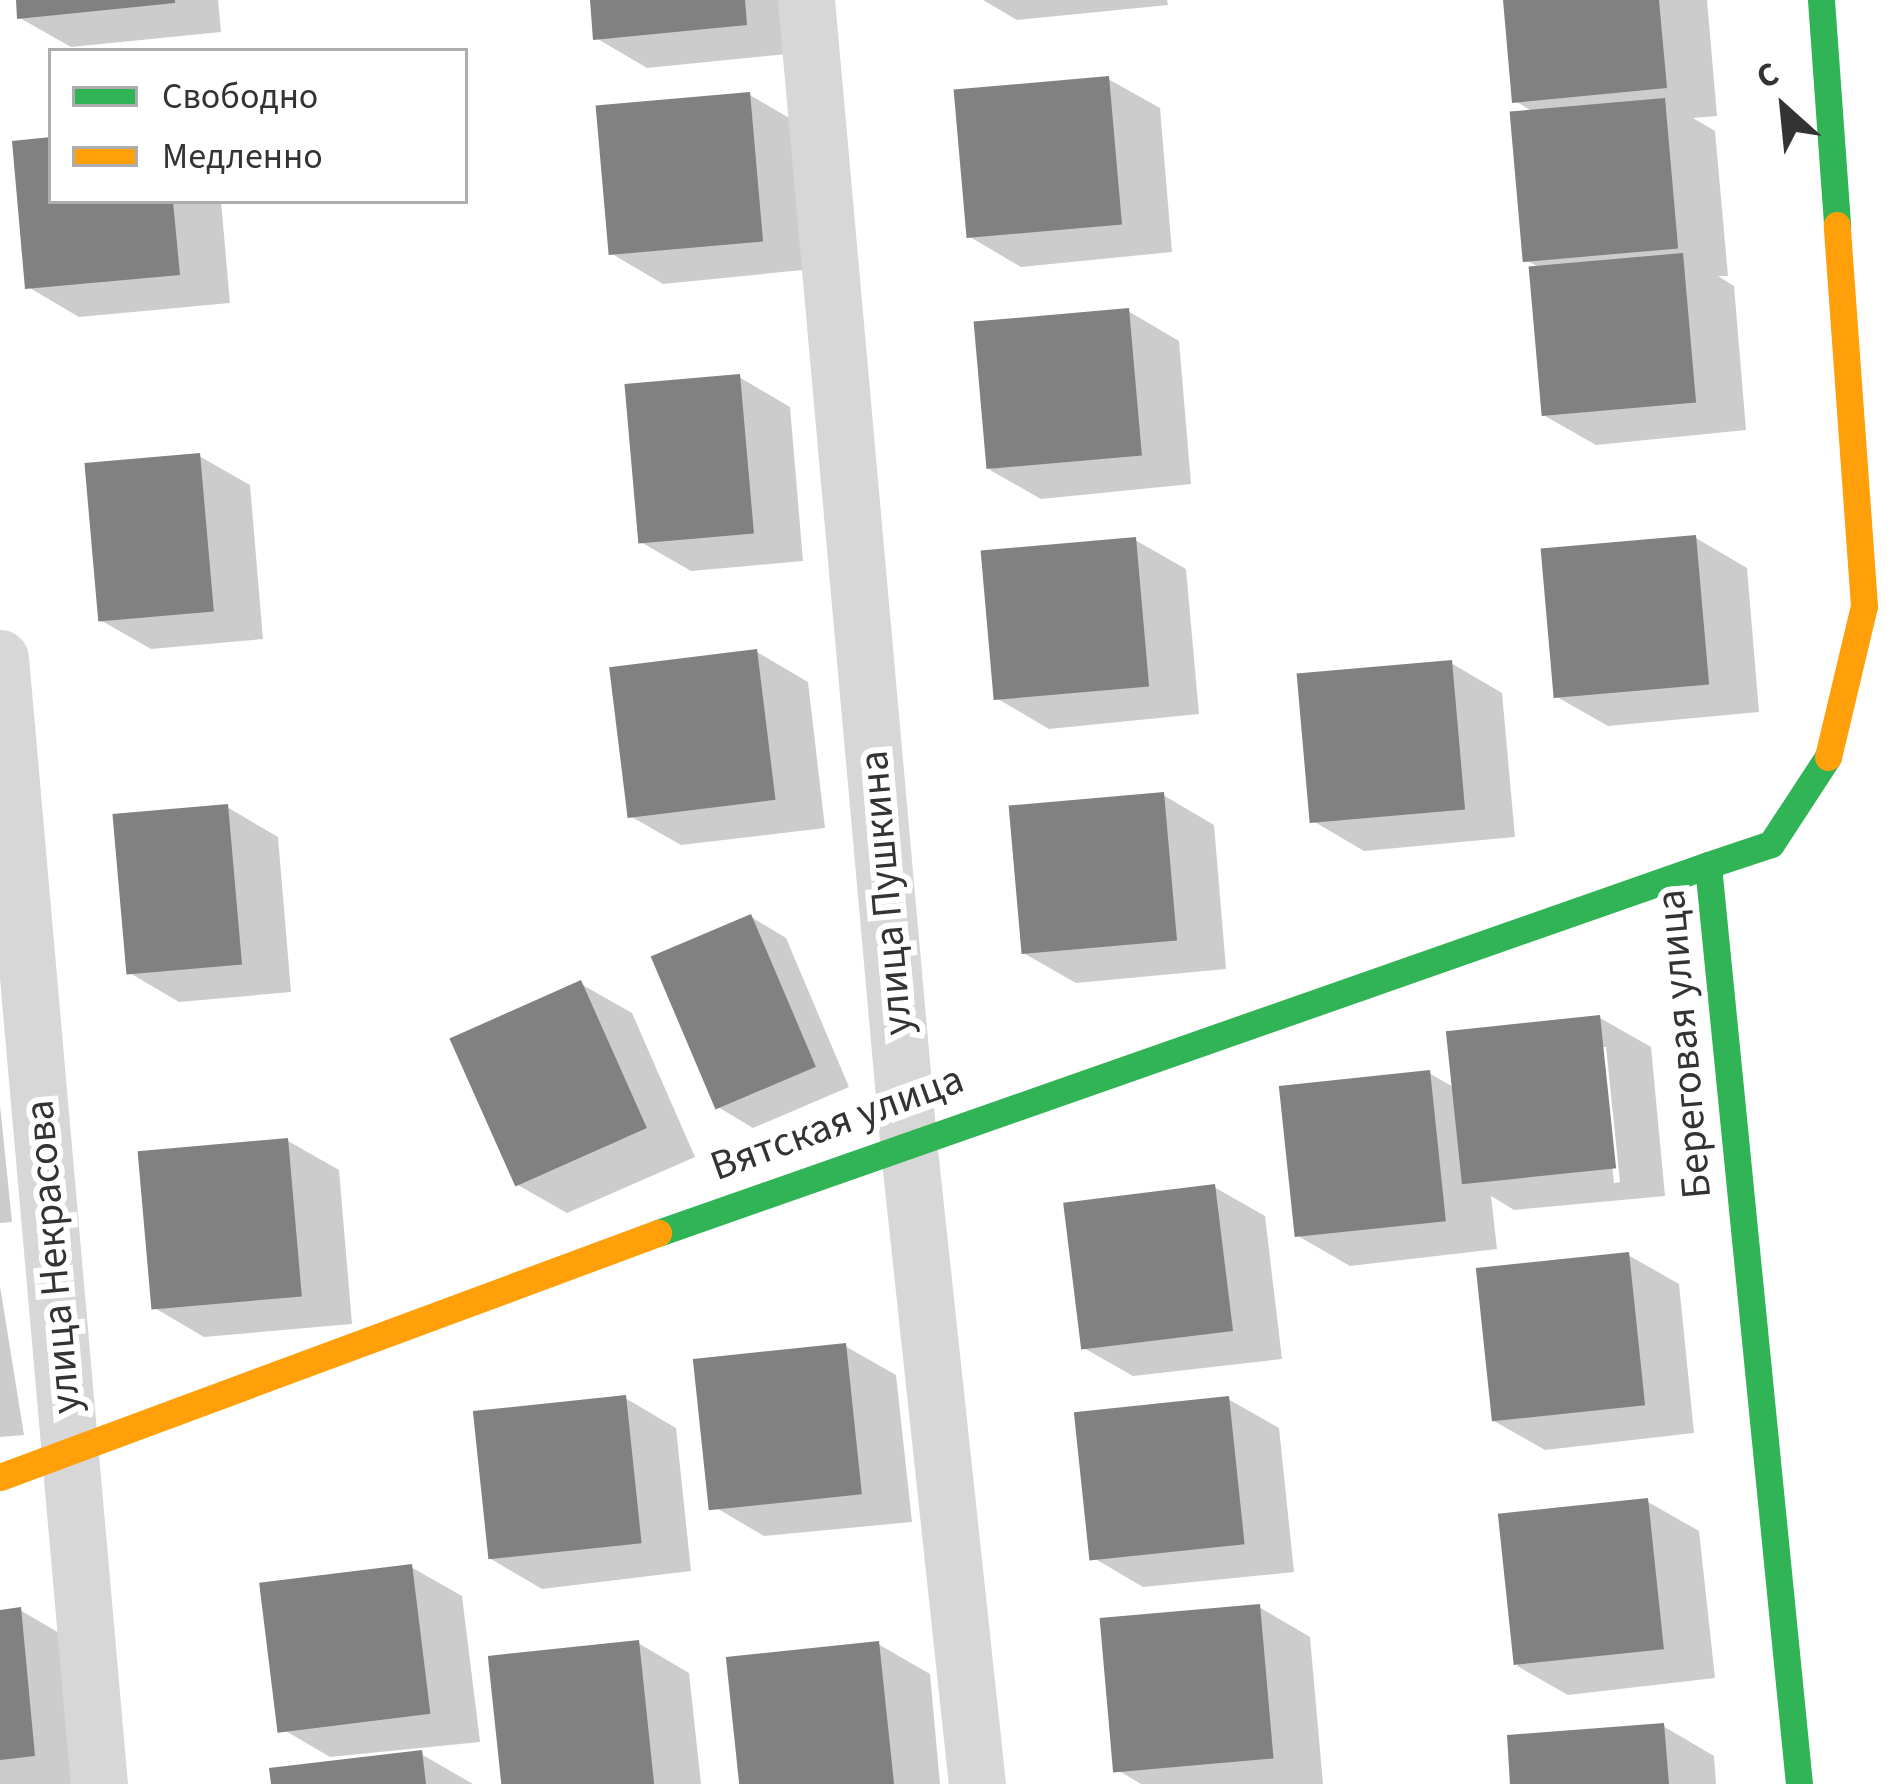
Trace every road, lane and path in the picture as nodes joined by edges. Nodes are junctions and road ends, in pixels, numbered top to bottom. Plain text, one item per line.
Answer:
1 (806, 0) edge
2 (1820, 0) edge
3 (0, 658) edge
4 (1708, 865) junction
5 (908, 1141) junction
6 (70, 1450) junction
7 (0, 1477) edge
8 (99, 1784) edge
9 (977, 1784) edge
10 (1799, 1784) edge

1 - 5 street, улица Пушкина
2 - 4 street, Береговая улица
3 - 6 street, улица Некрасова
4 - 5 street, Вятская улица
4 - 10 street, Береговая улица
5 - 6 street, Вятская улица
5 - 9 street, улица Пушкина
6 - 7 street, Вятская улица
6 - 8 street, улица Некрасова

